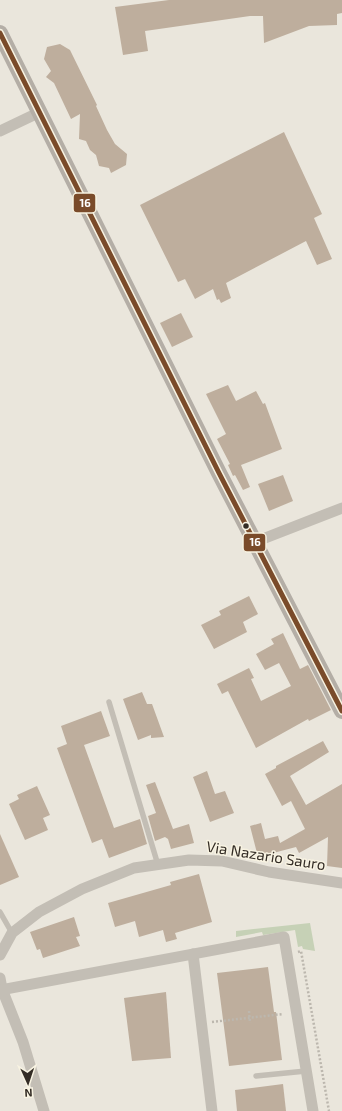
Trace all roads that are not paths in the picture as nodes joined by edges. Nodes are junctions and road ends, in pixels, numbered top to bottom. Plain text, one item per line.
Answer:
1 (0, 33) edge
2 (40, 112) junction
3 (0, 131) edge
4 (342, 508) edge
5 (255, 542) junction
6 (108, 702) dead end
7 (342, 711) edge
8 (158, 865) junction
9 (342, 883) edge
10 (0, 912) edge
11 (12, 933) junction
12 (193, 954) junction
13 (0, 955) edge
14 (1, 986) edge
15 (306, 1071) junction
16 (256, 1076) dead end
17 (44, 1111) edge
18 (212, 1111) edge
19 (313, 1111) edge

1 - 2 street
2 - 3 street
2 - 5 street
4 - 5 street
5 - 7 street
6 - 8 lane
8 - 9 street, Via Nazario Sauro
8 - 11 street, Via Nazario Sauro
10 - 11 lane
11 - 13 street, Via Nazario Sauro
12 - 14 street
12 - 15 street
12 - 18 street
14 - 17 street
15 - 16 lane
15 - 19 street

